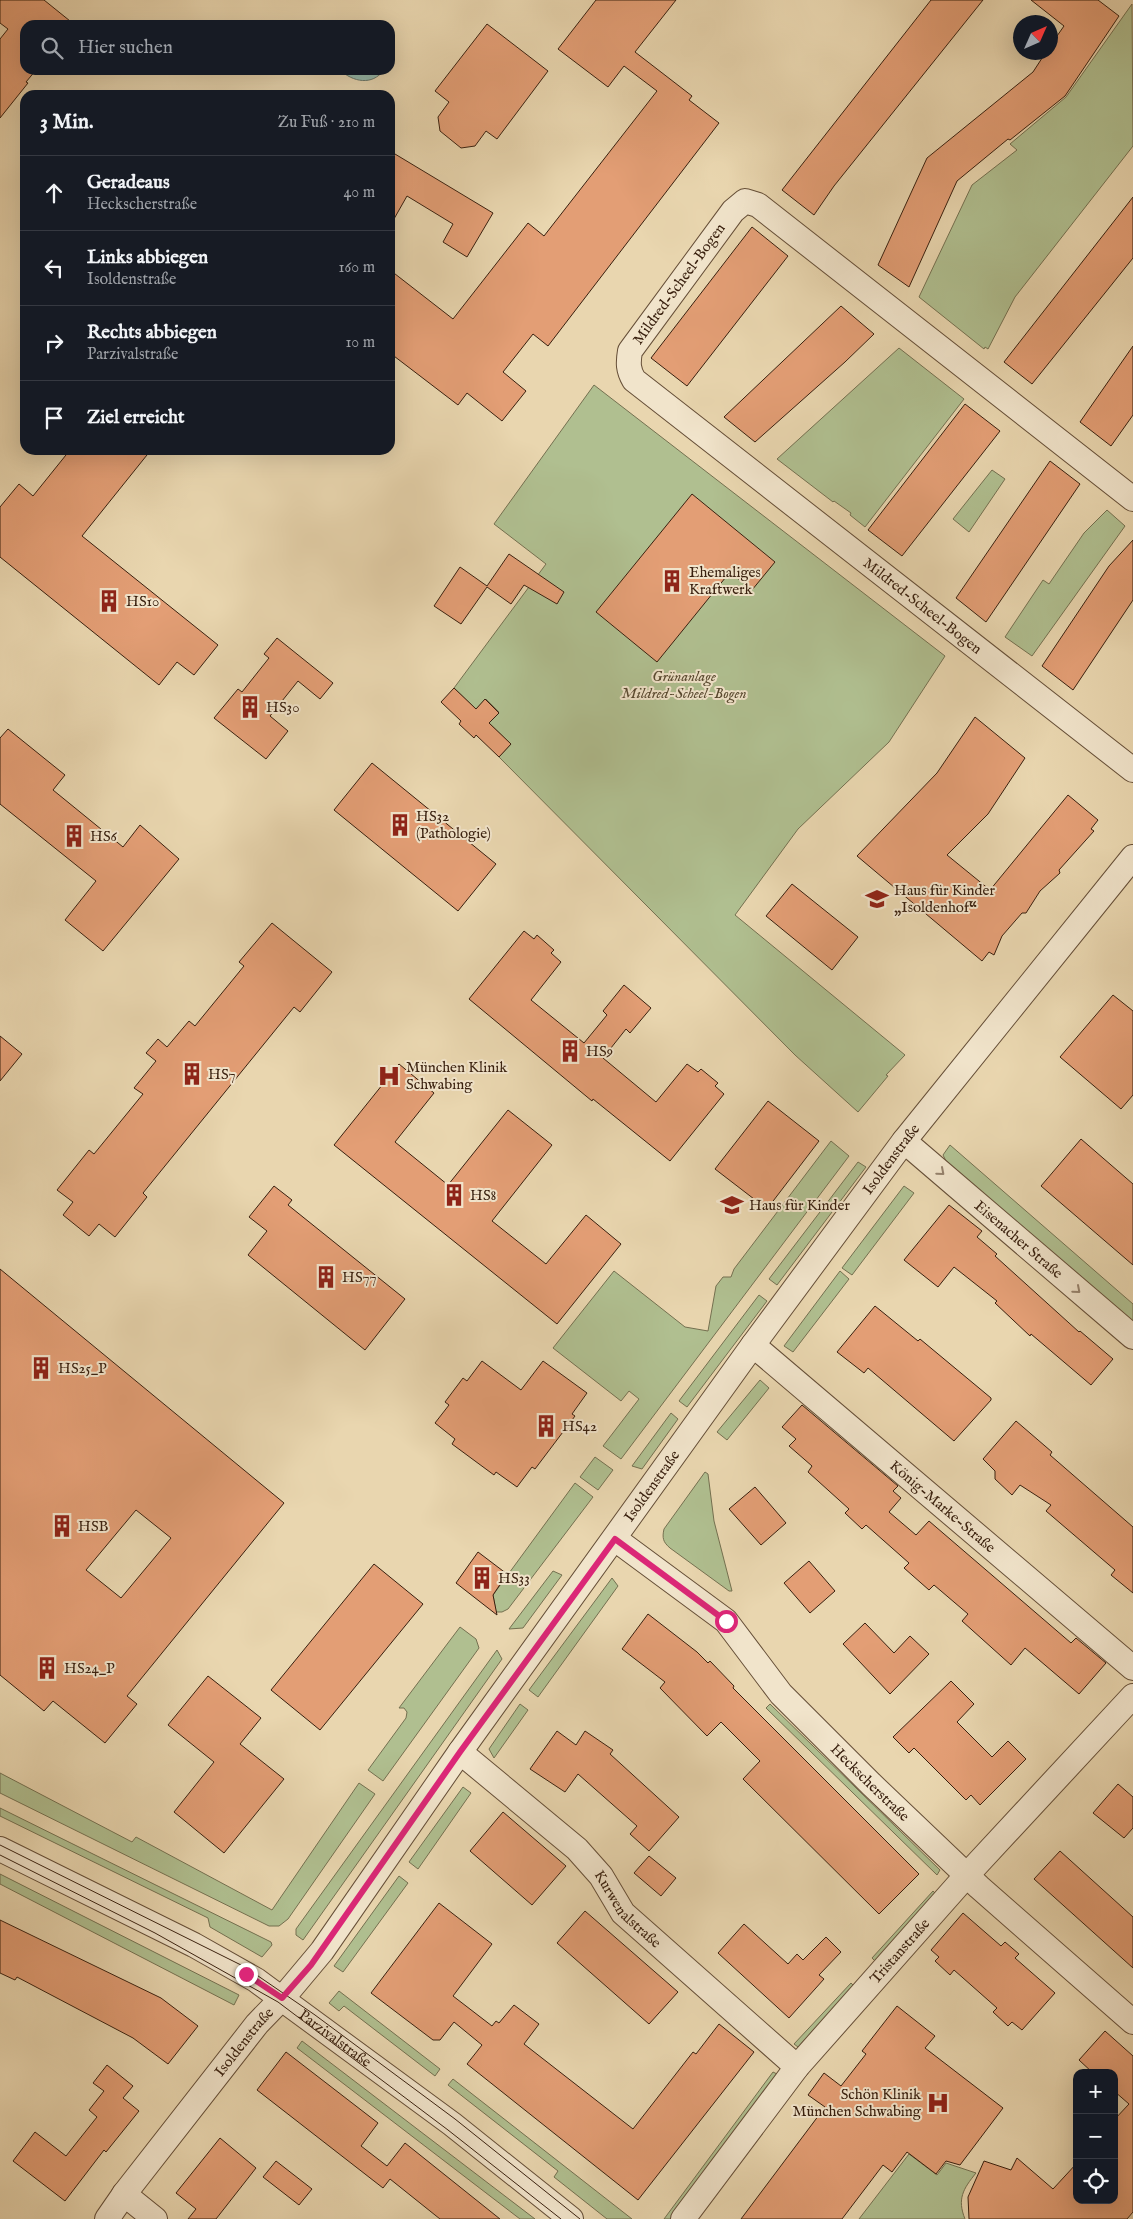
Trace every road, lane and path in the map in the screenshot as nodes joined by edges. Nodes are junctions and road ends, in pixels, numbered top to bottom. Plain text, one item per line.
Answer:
1 (1133, 499) edge
2 (1133, 770) edge
3 (1133, 857) edge
4 (904, 1141) junction
5 (1133, 1338) edge
6 (753, 1345) junction
7 (615, 1539) junction
8 (1133, 1668) edge
9 (1133, 1696) edge
10 (460, 1752) junction
11 (0, 1849) edge
12 (966, 1876) junction
13 (282, 1998) junction
14 (1133, 2022) edge
15 (797, 2067) junction
16 (124, 2194) junction
17 (107, 2219) edge
18 (155, 2219) edge
19 (571, 2219) edge
20 (683, 2219) edge

1 - 2 street, Mildred-Scheel-Bogen
3 - 4 street, Isoldenstraße
4 -> 5 street, Eisenacher Straße
4 - 6 street, Isoldenstraße
6 - 7 street, Isoldenstraße
6 - 8 street, König-Marke-Straße
7 - 10 street, Isoldenstraße
7 - 12 street, Heckscherstraße
9 - 12 street, Tristanstraße
10 - 13 street, Isoldenstraße
10 - 15 street, Kurwenalstraße
11 - 13 street, Parzivalstraße
12 - 14 street, Heckscherstraße
12 - 15 street, Tristanstraße
13 - 16 street, Isoldenstraße
13 - 19 street, Parzivalstraße
15 - 20 street, Tristanstraße
16 - 17 street, Isoldenstraße
16 - 18 street

